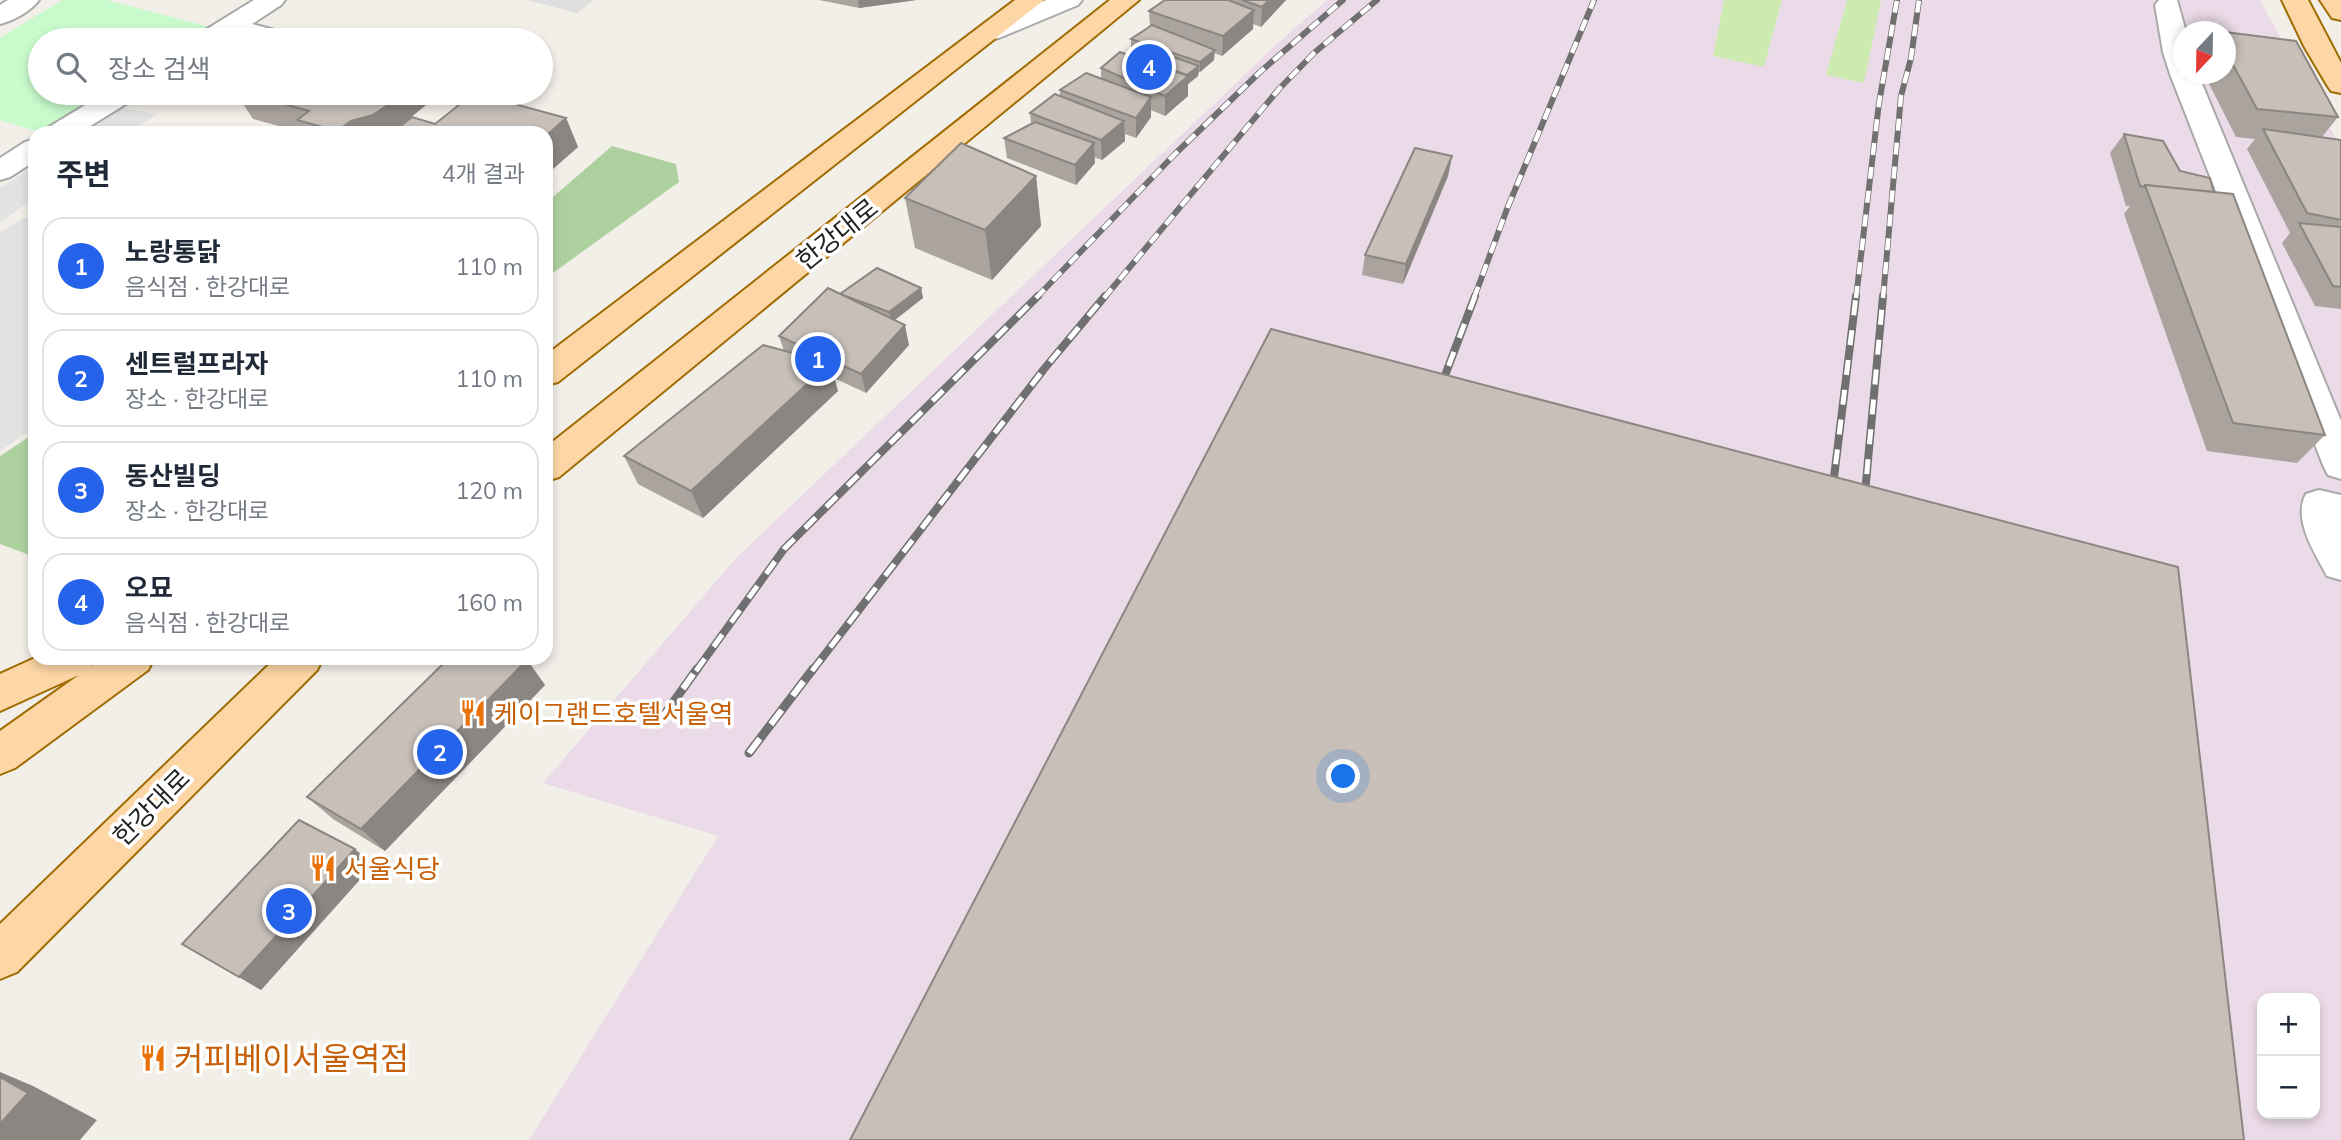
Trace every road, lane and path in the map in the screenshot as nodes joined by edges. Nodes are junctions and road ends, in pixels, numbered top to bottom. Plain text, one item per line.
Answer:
1 (26, 0) edge
2 (272, 0) edge
3 (1031, 0) edge
4 (1069, 0) edge
5 (1126, 0) edge
6 (2295, 0) edge
7 (2333, 0) edge
8 (2168, 5) dead end
9 (2341, 12) edge
10 (0, 16) edge
11 (231, 26) junction
12 (228, 28) edge
13 (238, 28) edge
14 (990, 32) junction
15 (2173, 34) edge
16 (2189, 84) edge
17 (2341, 85) edge
18 (104, 105) edge
19 (70, 126) edge
20 (0, 139) edge
21 (28, 146) edge
22 (28, 153) edge
23 (0, 171) edge
24 (553, 368) edge
25 (553, 461) edge
26 (2341, 465) edge
27 (2341, 509) edge
28 (2341, 565) edge
29 (60, 665) edge
30 (124, 665) edge
31 (296, 665) edge
32 (0, 693) edge
33 (0, 755) edge
34 (0, 956) edge

1 - 10 street
2 - 11 street
3 - 14 main road
4 - 14 street
5 - 25 main road, 한강대로
6 - 17 main road
7 - 9 main road
8 - 15 street
11 - 12 street
11 - 13 street
14 - 24 main road
16 - 26 street
18 - 19 street
20 - 21 street
22 - 23 street
27 - 28 street
29 - 32 main road
30 - 33 main road
31 - 34 main road, 한강대로

